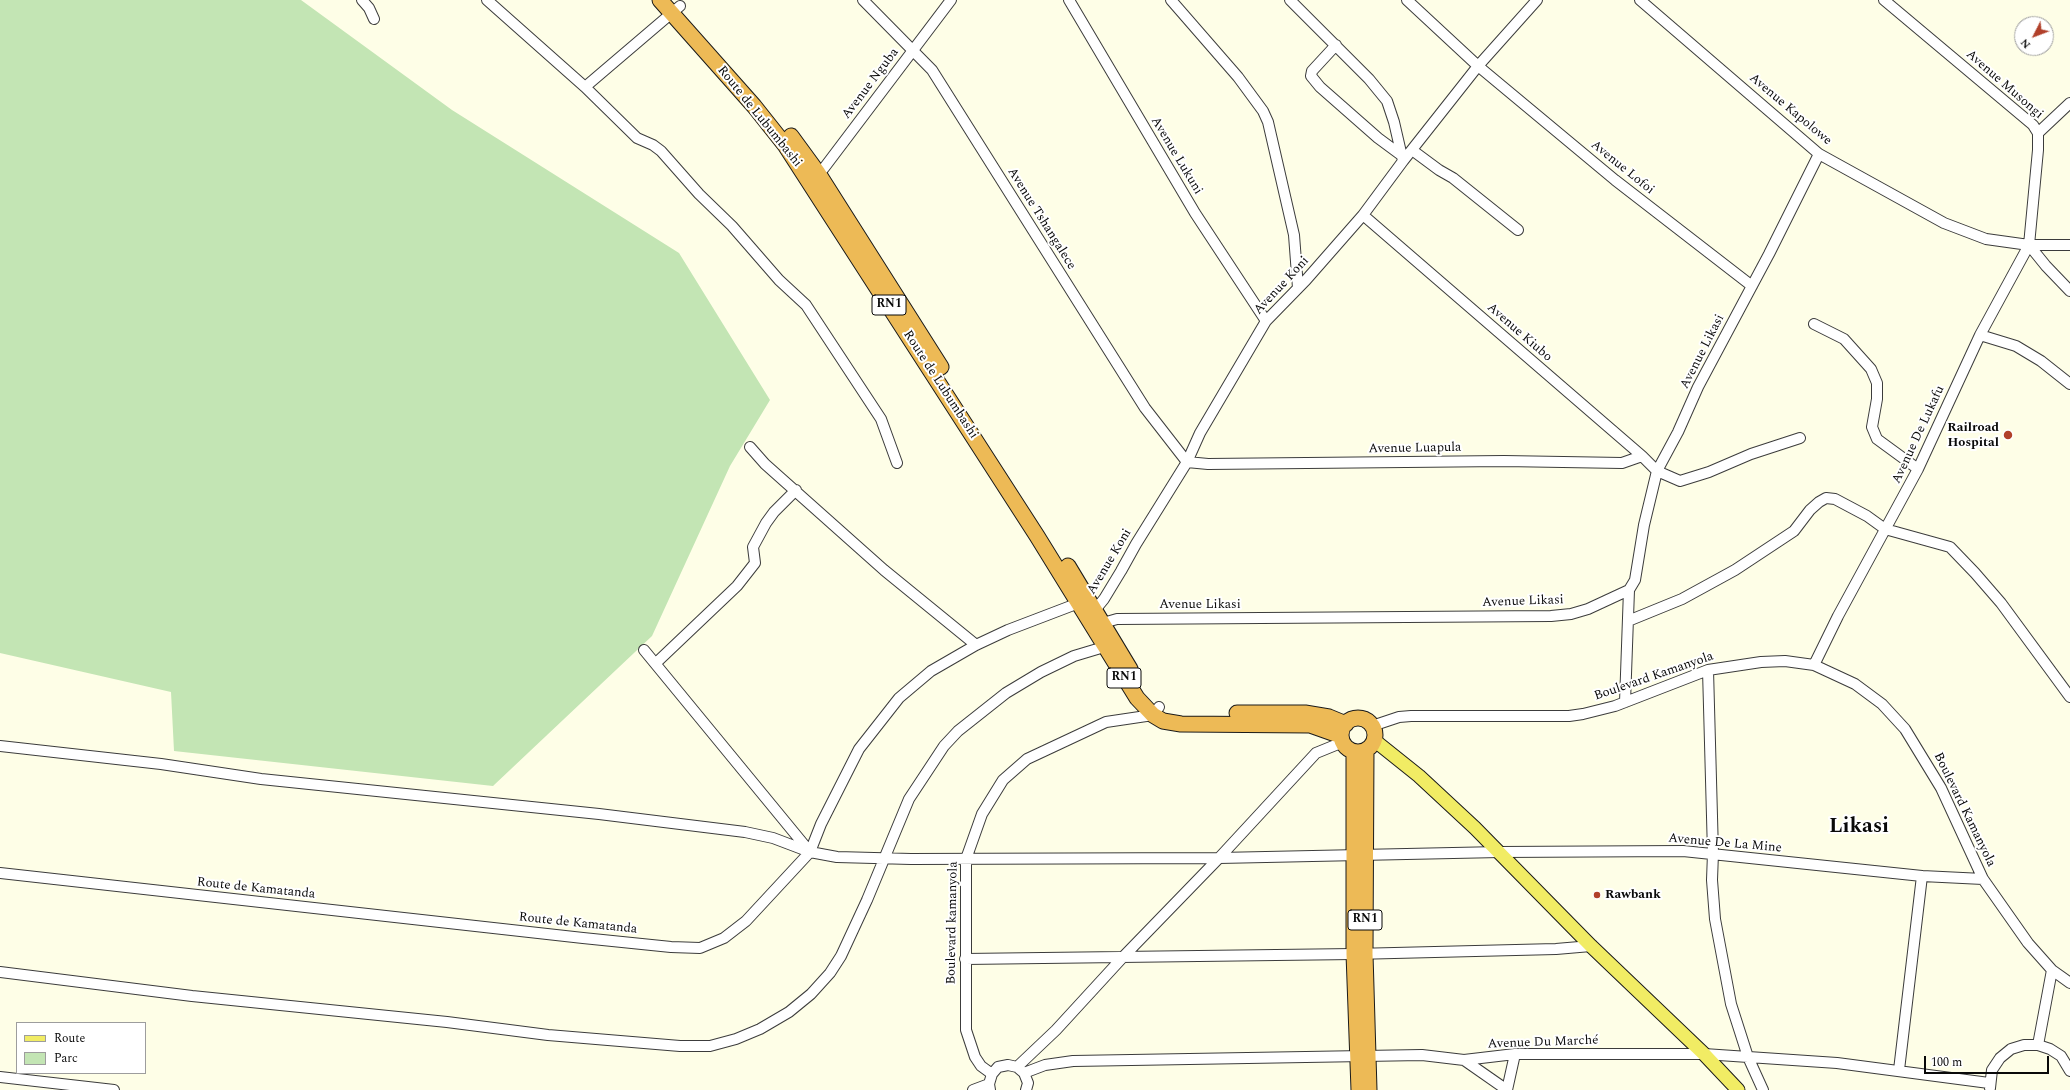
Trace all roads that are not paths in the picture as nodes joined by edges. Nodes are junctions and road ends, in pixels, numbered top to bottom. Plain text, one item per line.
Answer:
1 (362, 0) edge
2 (487, 0) edge
3 (660, 0) edge
4 (863, 0) edge
5 (951, 0) edge
6 (1069, 0) edge
7 (1171, 0) edge
8 (1290, 0) edge
9 (1407, 0) edge
10 (1537, 0) edge
11 (1640, 0) edge
12 (1884, 0) edge
13 (675, 6) edge
14 (374, 19) dead end
15 (1336, 45) junction
16 (912, 50) junction
17 (1478, 66) junction
18 (585, 87) junction
19 (2070, 103) edge
20 (2038, 133) junction
21 (1412, 150) junction
22 (1819, 154) junction
23 (1402, 158) junction
24 (814, 177) junction
25 (1363, 215) junction
26 (1518, 230) dead end
27 (2029, 245) junction
28 (2070, 246) edge
29 (1752, 286) junction
30 (1298, 288) junction
31 (2070, 291) edge
32 (1266, 321) junction
33 (1814, 324) dead end
34 (1980, 335) junction
35 (2070, 384) edge
36 (1800, 438) dead end
37 (750, 447) dead end
38 (1642, 456) junction
39 (1187, 462) junction
40 (897, 463) dead end
41 (1918, 469) junction
42 (1657, 471) junction
43 (796, 490) junction
44 (1885, 529) junction
45 (1629, 590) junction
46 (1090, 610) junction
47 (1628, 621) junction
48 (1008, 630) joint
49 (976, 645) junction
50 (1104, 647) junction
51 (644, 650) dead end
52 (656, 663) junction
53 (1814, 665) junction
54 (1708, 670) junction
55 (2070, 697) edge
56 (1625, 702) junction
57 (1160, 714) junction
58 (1343, 734) junction
59 (1367, 742) junction
60 (0, 746) edge
61 (810, 852) junction
62 (1500, 852) junction
63 (1713, 853) junction
64 (1359, 856) junction
65 (1220, 858) junction
66 (883, 859) junction
67 (966, 859) junction
68 (0, 873) edge
69 (1922, 876) junction
70 (1983, 879) junction
71 (1592, 946) junction
72 (1360, 954) junction
73 (1123, 957) junction
74 (965, 959) junction
75 (2052, 970) junction
76 (0, 972) edge
77 (2070, 982) edge
78 (2038, 1045) junction
79 (1515, 1054) junction
80 (1704, 1054) junction
81 (1364, 1056) junction
82 (1748, 1057) junction
83 (1464, 1060) junction
84 (1900, 1070) junction
85 (2070, 1071) edge
86 (0, 1077) edge
87 (1025, 1081) edge
88 (991, 1083) edge
89 (1990, 1087) edge
90 (114, 1090) edge
91 (973, 1090) edge
92 (1358, 1090) edge
93 (1369, 1090) edge
94 (1507, 1090) edge
95 (1738, 1090) edge
96 (1763, 1090) edge

1 - 14 street
2 - 18 street
3 - 13 highway, Route de Lubumbashi / RN1
4 - 16 street, Avenue Tshangalece
5 - 16 street, Avenue Nguba
6 - 32 street, Avenue Lukuni
7 - 30 street
8 - 15 street
9 - 17 street, Avenue Lofoi
10 - 17 street, Avenue Koni
11 - 22 street, Avenue Kapolowe
12 - 20 street, Avenue Musongi
13 - 18 street
13 - 24 highway, Route de Lubumbashi / RN1
15 - 23 street
15 - 23 street
16 - 24 street, Avenue Nguba
16 - 39 street, Avenue Tshangalece
17 - 21 street, Avenue Koni
17 - 29 street, Avenue Lofoi
18 - 40 street
19 - 20 street
20 - 27 street, Avenue Musongi
21 - 23 street, Avenue Koni
21 - 26 street
22 - 27 street, Avenue Kapolowe
22 - 29 street, Avenue Likasi
23 - 25 street, Avenue Koni
24 - 46 highway, Route de Lubumbashi / RN1
25 - 30 street, Avenue Koni
25 - 38 street, Avenue Kiubo
27 - 28 street, Avenue Kapolowe
27 - 31 street
27 - 34 street, Avenue De Lukafu
29 - 42 street, Avenue Likasi
30 - 32 street, Avenue Koni
32 - 39 street, Avenue Koni
33 - 41 street
34 - 35 street
34 - 41 street, Avenue De Lukafu
36 - 42 street
37 - 43 street
38 - 39 street, Avenue Luapula
38 - 42 street, Avenue Kiubo
39 - 46 street, Avenue Koni
41 - 44 street, Avenue De Lukafu
42 - 45 street, Avenue Likasi
43 - 49 street
43 - 52 street
44 - 47 street
44 - 53 street, Avenue De Lukafu
44 - 55 street
45 - 46 street, Avenue Likasi
45 - 47 street
46 - 48 street, Avenue Likasi
46 - 50 highway, Route de Lubumbashi / RN1
46 - 57 highway, Route de Lubumbashi / RN1
47 - 56 street
48 - 49 street, Route de Kamatanda
49 - 61 street, Route de Kamatanda
50 - 57 highway, Route de Lubumbashi / RN1
50 - 66 street
51 - 52 street
52 - 61 street
53 - 54 street, Boulevard Kamanyola
53 - 70 street, Boulevard Kamanyola
54 - 56 street, Boulevard Kamanyola
54 - 63 street
56 - 59 street, Boulevard Kamanyola
57 - 58 highway
57 - 67 street, Boulevard kamanyola
58 - 59 highway
58 - 59 highway
58 - 65 street
59 - 62 main road
59 - 64 highway, RN1
60 - 61 street, Avenue De La Mine
61 - 66 street, Avenue De La Mine
61 - 68 street, Route de Kamatanda
62 - 63 street, Avenue De La Mine
62 - 64 street, Avenue De La Mine
62 - 71 main road
63 - 69 street, Avenue De La Mine
63 - 82 street
64 - 65 street, Avenue De La Mine
64 - 72 highway, RN1
65 - 67 street, Avenue De La Mine
65 - 73 street
66 - 67 street, Avenue De La Mine
66 - 76 street
67 - 74 street, Boulevard kamanyola
69 - 70 street, Avenue De La Mine
69 - 84 street
70 - 75 street, Boulevard Kamanyola
71 - 72 street
71 - 80 main road
72 - 73 street
72 - 81 highway, RN1
73 - 74 street
73 - 87 street
74 - 88 street, Boulevard kamanyola
75 - 77 street, Boulevard Kamanyola
75 - 78 street
78 - 85 street
78 - 89 street
79 - 80 street, Avenue Du Marché
79 - 83 street, Avenue Du Marché
79 - 94 street
80 - 82 street, Avenue Du Marché
80 - 95 main road
81 - 83 street, Avenue Du Marché
81 - 87 street, Avenue Du Marché
81 - 92 highway, RN1
81 - 93 highway, RN1
82 - 84 street, Avenue Du Marché
82 - 96 street
83 - 94 street
84 - 89 street, Avenue Du Marché
86 - 90 street
87 - 88 street, Avenue Du Marché
88 - 91 street, Avenue Du Marché

